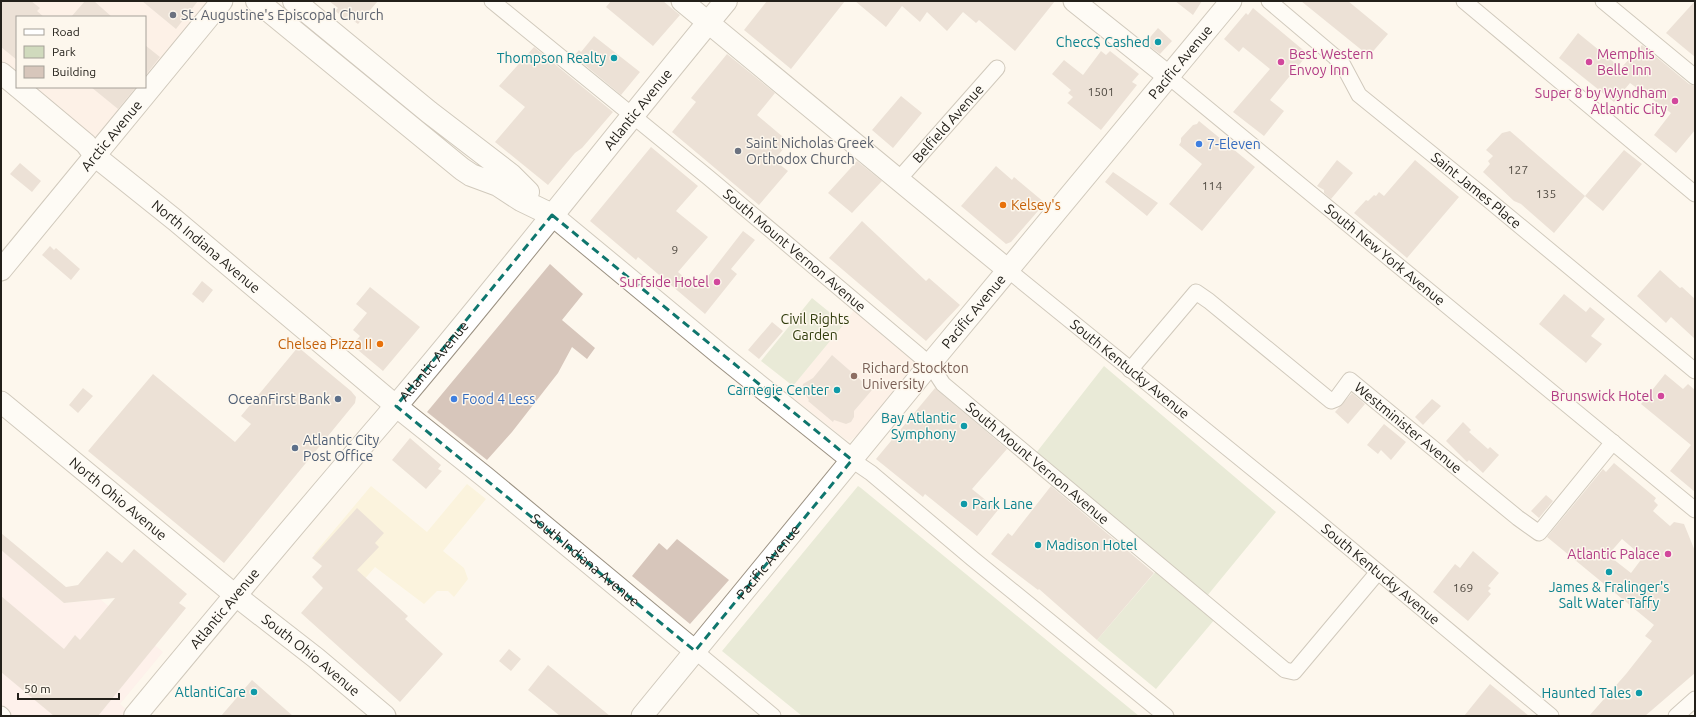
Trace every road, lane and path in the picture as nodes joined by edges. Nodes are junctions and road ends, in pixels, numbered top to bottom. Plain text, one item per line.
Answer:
1 (222, 1) edge
2 (257, 1) edge
3 (294, 1) edge
4 (492, 1) edge
5 (682, 1) edge
6 (726, 1) edge
7 (1074, 1) edge
8 (1231, 1) edge
9 (1269, 1) edge
10 (1464, 1) edge
11 (1602, 1) edge
12 (708, 22) junction
13 (997, 68) dead end
14 (1, 73) edge
15 (1168, 76) junction
16 (1695, 77) edge
17 (16, 85) edge
18 (19, 88) edge
19 (633, 117) junction
20 (95, 156) junction
21 (899, 179) junction
22 (1695, 194) edge
23 (552, 215) junction
24 (1, 270) edge
25 (1008, 270) junction
26 (930, 364) junction
27 (1130, 370) junction
28 (1695, 371) edge
29 (1, 402) edge
30 (396, 406) junction
31 (1613, 442) junction
32 (852, 460) junction
33 (1695, 510) edge
34 (1378, 572) junction
35 (235, 595) junction
36 (695, 651) junction
37 (1695, 699) edge
38 (1, 714) edge
39 (3, 716) edge
40 (135, 716) edge
41 (385, 716) edge
42 (642, 716) edge
43 (773, 716) edge
44 (1166, 716) edge
45 (1551, 716) edge
46 (1676, 716) edge

1 - 20 street, Arctic Avenue
2 - 23 main road
3 - 23 main road
4 - 19 street, South Mount Vernon Avenue
5 - 12 street, South Kentucky Avenue
6 - 12 main road, Atlantic Avenue
7 - 15 street, South New York Avenue
8 - 15 street, Pacific Avenue
9 - 28 street, Saint James Place
10 - 22 street
11 - 16 street
12 - 19 main road, Atlantic Avenue
12 - 21 street, South Kentucky Avenue
13 - 21 street, Belfield Avenue
14 - 17 street, North Indiana Avenue
15 - 25 street, Pacific Avenue
15 - 31 street, South New York Avenue
18 - 20 street, North Indiana Avenue
19 - 23 main road, Atlantic Avenue
19 - 26 street, South Mount Vernon Avenue
20 - 24 street, Arctic Avenue
20 - 30 street, North Indiana Avenue
21 - 25 street, South Kentucky Avenue
23 - 30 main road, Atlantic Avenue
23 - 32 street
25 - 26 street, Pacific Avenue
25 - 27 street, South Kentucky Avenue
26 - 32 street, Pacific Avenue
26 - 34 street, South Mount Vernon Avenue
27 - 31 street, Westminister Avenue
27 - 34 street, South Kentucky Avenue
29 - 35 street, North Ohio Avenue
30 - 35 main road, Atlantic Avenue
30 - 36 street, South Indiana Avenue
31 - 33 street, South New York Avenue
32 - 36 street, Pacific Avenue
32 - 44 street
34 - 45 street, South Kentucky Avenue
35 - 40 main road, Atlantic Avenue
35 - 41 street, South Ohio Avenue
36 - 42 street, Pacific Avenue
36 - 43 street, South Indiana Avenue
37 - 46 street
38 - 39 street

